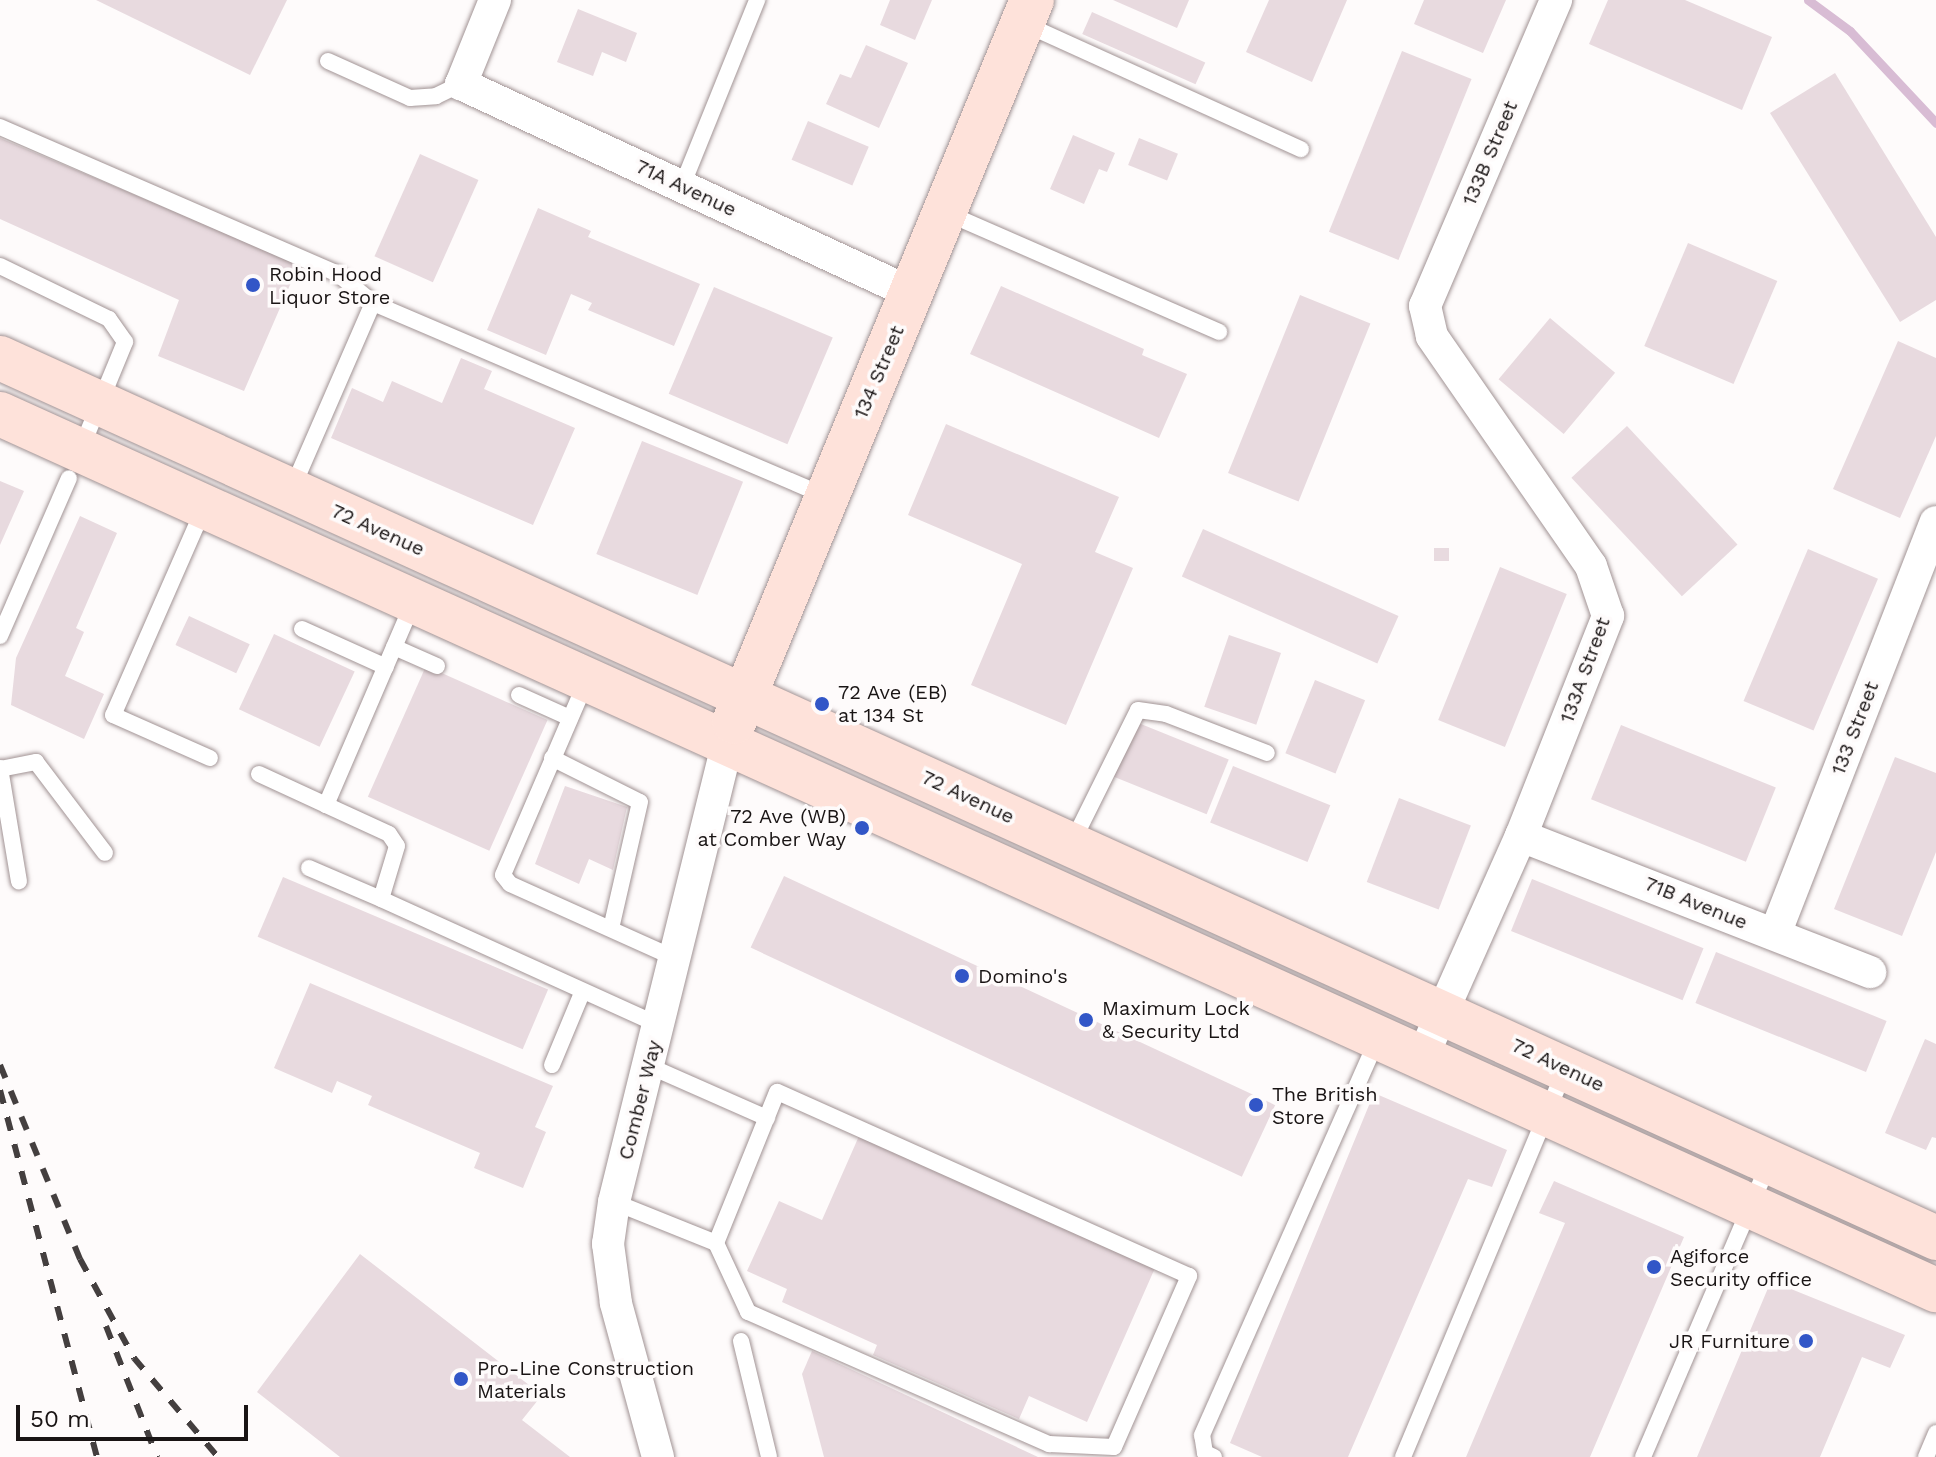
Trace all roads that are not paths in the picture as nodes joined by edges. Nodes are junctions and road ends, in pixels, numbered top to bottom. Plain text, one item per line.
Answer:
1 (495, 0) edge
2 (757, 0) edge
3 (1556, 0) edge
4 (1028, 12) edge
5 (328, 61) dead end
6 (461, 84) junction
7 (0, 127) edge
8 (1301, 149) dead end
9 (682, 186) junction
10 (945, 212) junction
11 (0, 266) edge
12 (912, 293) junction
13 (373, 303) junction
14 (1425, 306) joint
15 (1219, 332) dead end
16 (0, 358) edge
17 (101, 403) junction
18 (0, 414) edge
19 (75, 464) junction
20 (291, 491) junction
21 (827, 497) junction
22 (205, 506) junction
23 (1936, 522) edge
24 (414, 602) junction
25 (302, 629) dead end
26 (0, 636) edge
27 (394, 647) junction
28 (437, 666) dead end
29 (386, 667) junction
30 (745, 694) junction
31 (519, 695) dead end
32 (578, 699) junction
33 (727, 744) junction
34 (1267, 753) dead end
35 (210, 758) dead end
36 (552, 758) junction
37 (0, 769) edge
38 (259, 774) dead end
39 (326, 805) junction
40 (1521, 836) junction
41 (1071, 844) junction
42 (105, 853) dead end
43 (309, 868) dead end
44 (19, 881) dead end
45 (381, 899) junction
46 (611, 929) junction
47 (1775, 934) junction
48 (675, 958) junction
49 (1870, 972) dead end
50 (582, 993) junction
51 (1442, 1012) junction
52 (659, 1025) junction
53 (1378, 1039) junction
54 (1422, 1058) junction
55 (552, 1065) dead end
56 (649, 1066) junction
57 (1566, 1068) junction
58 (1546, 1115) junction
59 (767, 1118) junction
60 (1770, 1162) junction
61 (614, 1202) junction
62 (1752, 1207) junction
63 (716, 1243) junction
64 (1926, 1252) edge
65 (741, 1341) dead end
66 (1936, 1433) edge
67 (658, 1457) edge
68 (769, 1457) edge
69 (1214, 1457) edge
70 (1403, 1457) edge
71 (1643, 1457) edge
72 (1926, 1457) edge

1 - 6 street
2 - 9 lane
3 - 14 street, 133B Street
4 - 8 lane
4 - 10 main road, 134 Street
5 - 6 lane
6 - 9 street, 71A Avenue
7 - 13 lane
9 - 12 street, 71A Avenue
10 - 12 main road, 134 Street
10 - 15 lane
11 - 17 lane
12 - 21 main road, 134 Street
13 - 20 lane
13 - 21 lane
14 - 40 street, 133A Street
16 - 17 main road, 72 Avenue
17 - 19 lane
17 - 20 main road, 72 Avenue
18 - 19 main road, 72 Avenue
19 - 22 main road, 72 Avenue
19 - 26 lane
20 - 30 main road, 72 Avenue
21 - 30 main road, 134 Street
22 - 24 main road, 72 Avenue
22 - 35 lane
23 - 47 street, 133 Street
24 - 27 lane
24 - 32 main road, 72 Avenue
25 - 29 lane
27 - 28 lane
27 - 29 lane
29 - 39 lane
30 - 33 main road, 134 Street
30 - 41 main road, 72 Avenue
31 - 32 lane
32 - 33 main road, 72 Avenue
32 - 36 lane
33 - 48 street, Comber Way
33 - 53 main road, 72 Avenue
34 - 41 lane
36 - 46 lane
36 - 46 lane
37 - 42 lane
37 - 44 lane
38 - 39 lane
39 - 45 lane
40 - 47 street, 71B Avenue
40 - 51 street, 133A Street
41 - 51 main road, 72 Avenue
43 - 45 lane
45 - 50 lane
46 - 48 lane
47 - 49 street, 71B Avenue
48 - 52 street, Comber Way
50 - 52 lane
50 - 55 lane
51 - 54 street, 133A Street
51 - 57 main road, 72 Avenue
52 - 56 street, Comber Way
53 - 54 main road, 72 Avenue
53 - 69 lane
54 - 58 main road, 72 Avenue
56 - 59 lane
56 - 61 street, Comber Way
57 - 58 lane
57 - 60 main road, 72 Avenue
58 - 62 main road, 72 Avenue
58 - 70 lane
59 - 63 lane
59 - 63 lane
60 - 62 lane
60 - 64 main road, 72 Avenue
61 - 63 lane
61 - 67 street, Comber Way
62 - 64 main road, 72 Avenue
62 - 71 lane
65 - 68 lane
66 - 72 lane

